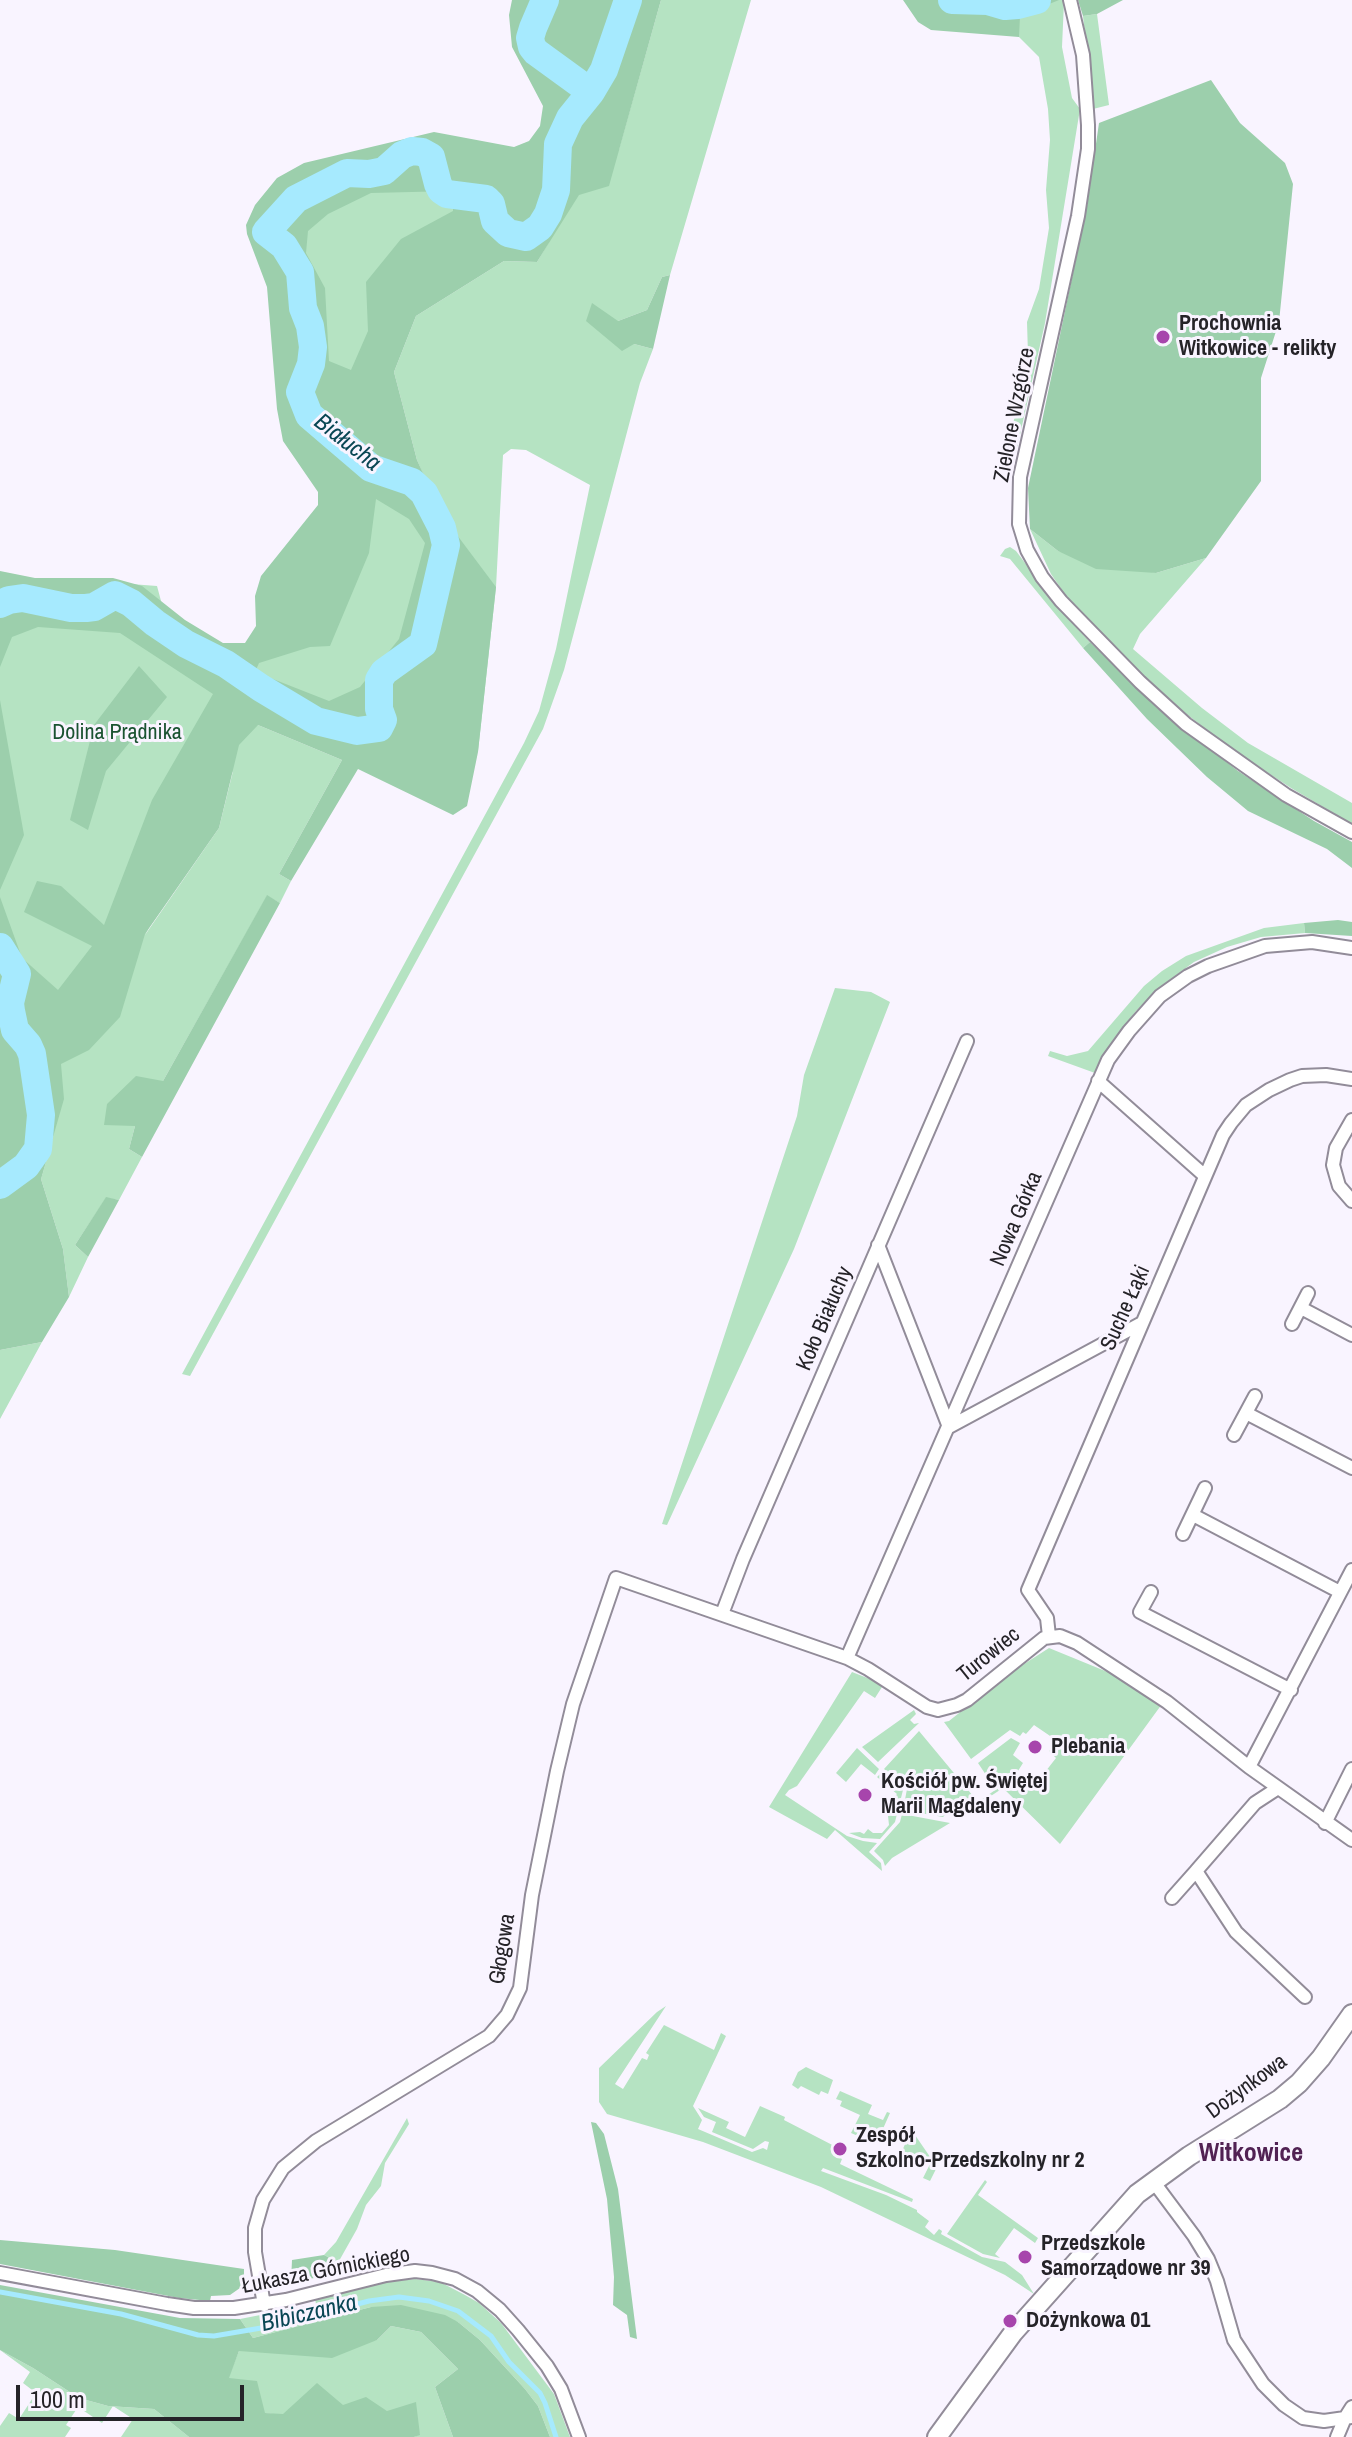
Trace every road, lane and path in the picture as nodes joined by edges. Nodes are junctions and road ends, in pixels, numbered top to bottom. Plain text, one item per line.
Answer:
1 (1072, 4) edge
2 (1352, 832) edge
3 (1352, 948) edge
4 (967, 1041) dead end
5 (1352, 1079) edge
6 (1098, 1081) junction
7 (1352, 1120) edge
8 (1205, 1176) junction
9 (1352, 1201) edge
10 (878, 1245) junction
11 (1308, 1293) dead end
12 (1301, 1308) junction
13 (1140, 1324) junction
14 (1292, 1324) dead end
15 (1352, 1335) edge
16 (1255, 1396) dead end
17 (1246, 1413) junction
18 (949, 1427) junction
19 (1234, 1435) dead end
20 (1352, 1468) edge
21 (1205, 1488) dead end
22 (1193, 1515) junction
23 (1183, 1534) dead end
24 (1352, 1570) edge
25 (616, 1578) joint
26 (1151, 1592) dead end
27 (1340, 1592) junction
28 (722, 1614) junction
29 (1049, 1636) junction
30 (847, 1658) junction
31 (1291, 1690) junction
32 (1249, 1767) junction
33 (1352, 1769) edge
34 (1278, 1788) junction
35 (1325, 1823) junction
36 (1352, 1840) edge
37 (1196, 1871) junction
38 (1172, 1898) dead end
39 (1305, 1997) dead end
40 (1352, 2014) edge
41 (1153, 2181) junction
42 (0, 2273) edge
43 (264, 2305) junction
44 (1350, 2414) edge
45 (579, 2437) edge
46 (937, 2437) edge
47 (1337, 2437) edge

1 - 2 street, Zielone Wzgórze
3 - 6 street, Nowa Górka
4 - 10 street, Koło Białuchy
5 - 8 street, Suche Łąki
6 - 8 street
6 - 18 street, Nowa Górka
7 - 9 street
8 - 13 street, Suche Łąki
10 - 18 street
10 - 28 street, Koło Białuchy
11 - 12 street
12 - 14 street
12 - 15 street
13 - 18 street
13 - 29 street, Suche Łąki
16 - 17 street
17 - 19 street
17 - 20 street
18 - 30 street, Nowa Górka
21 - 22 street
22 - 23 street
22 - 27 street
24 - 27 street
25 - 28 street, Turowiec
25 - 43 street, Głogowa
26 - 31 street
27 - 31 street
28 - 30 street, Turowiec
29 - 30 street, Turowiec
29 - 32 street, Turowiec
31 - 32 street
32 - 34 street, Turowiec
33 - 35 street
34 - 35 street, Turowiec
34 - 37 street
35 - 36 street, Turowiec
37 - 38 street
37 - 39 street
40 - 41 street, Dożynkowa
41 - 44 street
41 - 46 street, Dożynkowa
42 - 43 street, Łukasza Górnickiego
43 - 45 street, Łukasza Górnickiego
44 - 47 street

